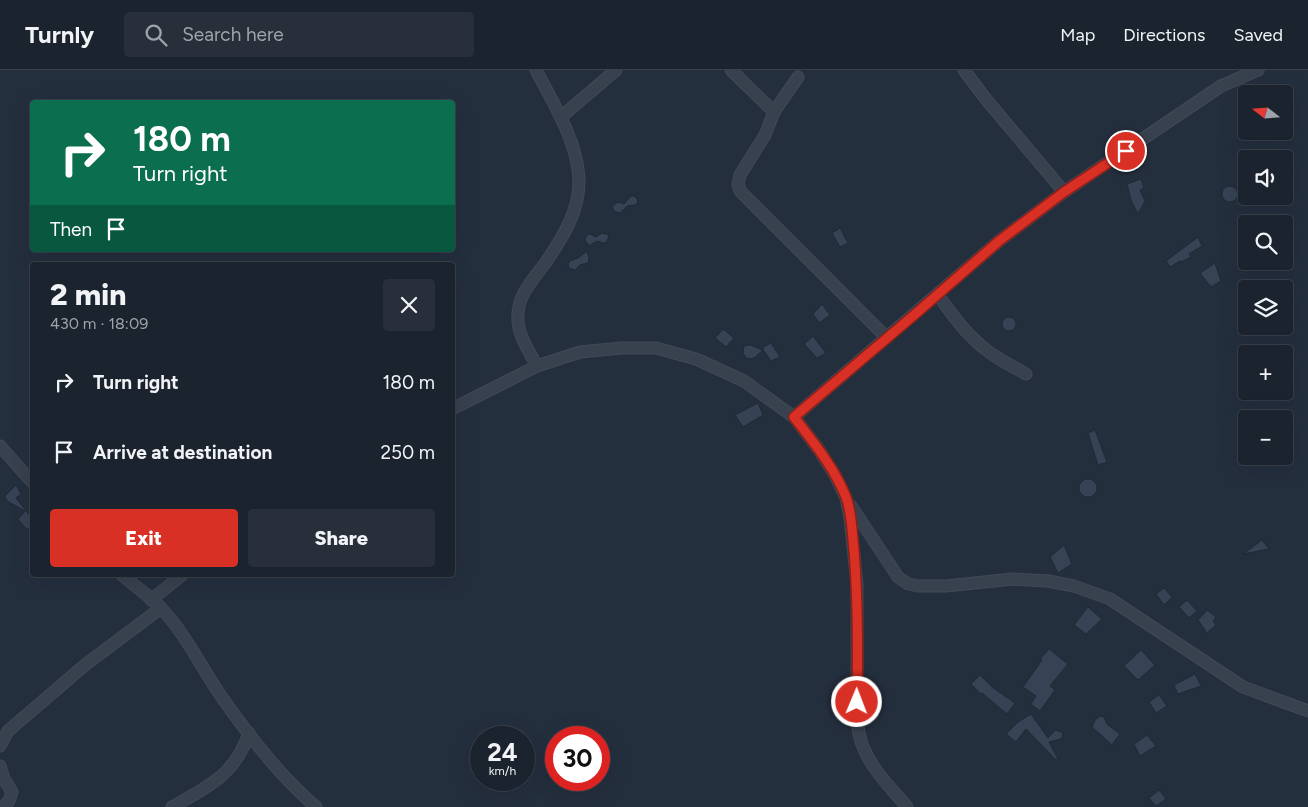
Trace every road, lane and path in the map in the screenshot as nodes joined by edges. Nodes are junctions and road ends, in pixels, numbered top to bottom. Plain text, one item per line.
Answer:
1 (536, 70) edge
2 (616, 70) edge
3 (731, 70) edge
4 (964, 70) edge
5 (1258, 70) edge
6 (798, 77) dead end
7 (774, 112) junction
8 (560, 117) junction
9 (1064, 192) junction
10 (938, 294) junction
11 (887, 338) junction
12 (537, 366) junction
13 (1026, 374) dead end
14 (455, 407) edge
15 (794, 417) junction
16 (0, 446) edge
17 (30, 480) edge
18 (846, 498) junction
19 (124, 577) edge
20 (180, 577) edge
21 (151, 600) junction
22 (160, 608) junction
23 (1308, 711) edge
24 (249, 732) junction
25 (0, 746) edge
26 (0, 766) edge
27 (3, 807) edge
28 (172, 807) edge
29 (316, 807) edge
30 (907, 807) edge

1 - 8 street
2 - 8 street
3 - 7 street
4 - 9 street
5 - 9 street
6 - 7 street
7 - 11 street
8 - 12 street
9 - 10 street
10 - 11 street
10 - 13 street
11 - 15 street
12 - 14 street
12 - 15 street
15 - 18 street
16 - 17 street
18 - 23 street
18 - 30 street
19 - 21 street
20 - 21 street
21 - 22 street
22 - 24 street
22 - 25 street
24 - 28 street
24 - 29 street
26 - 27 street

